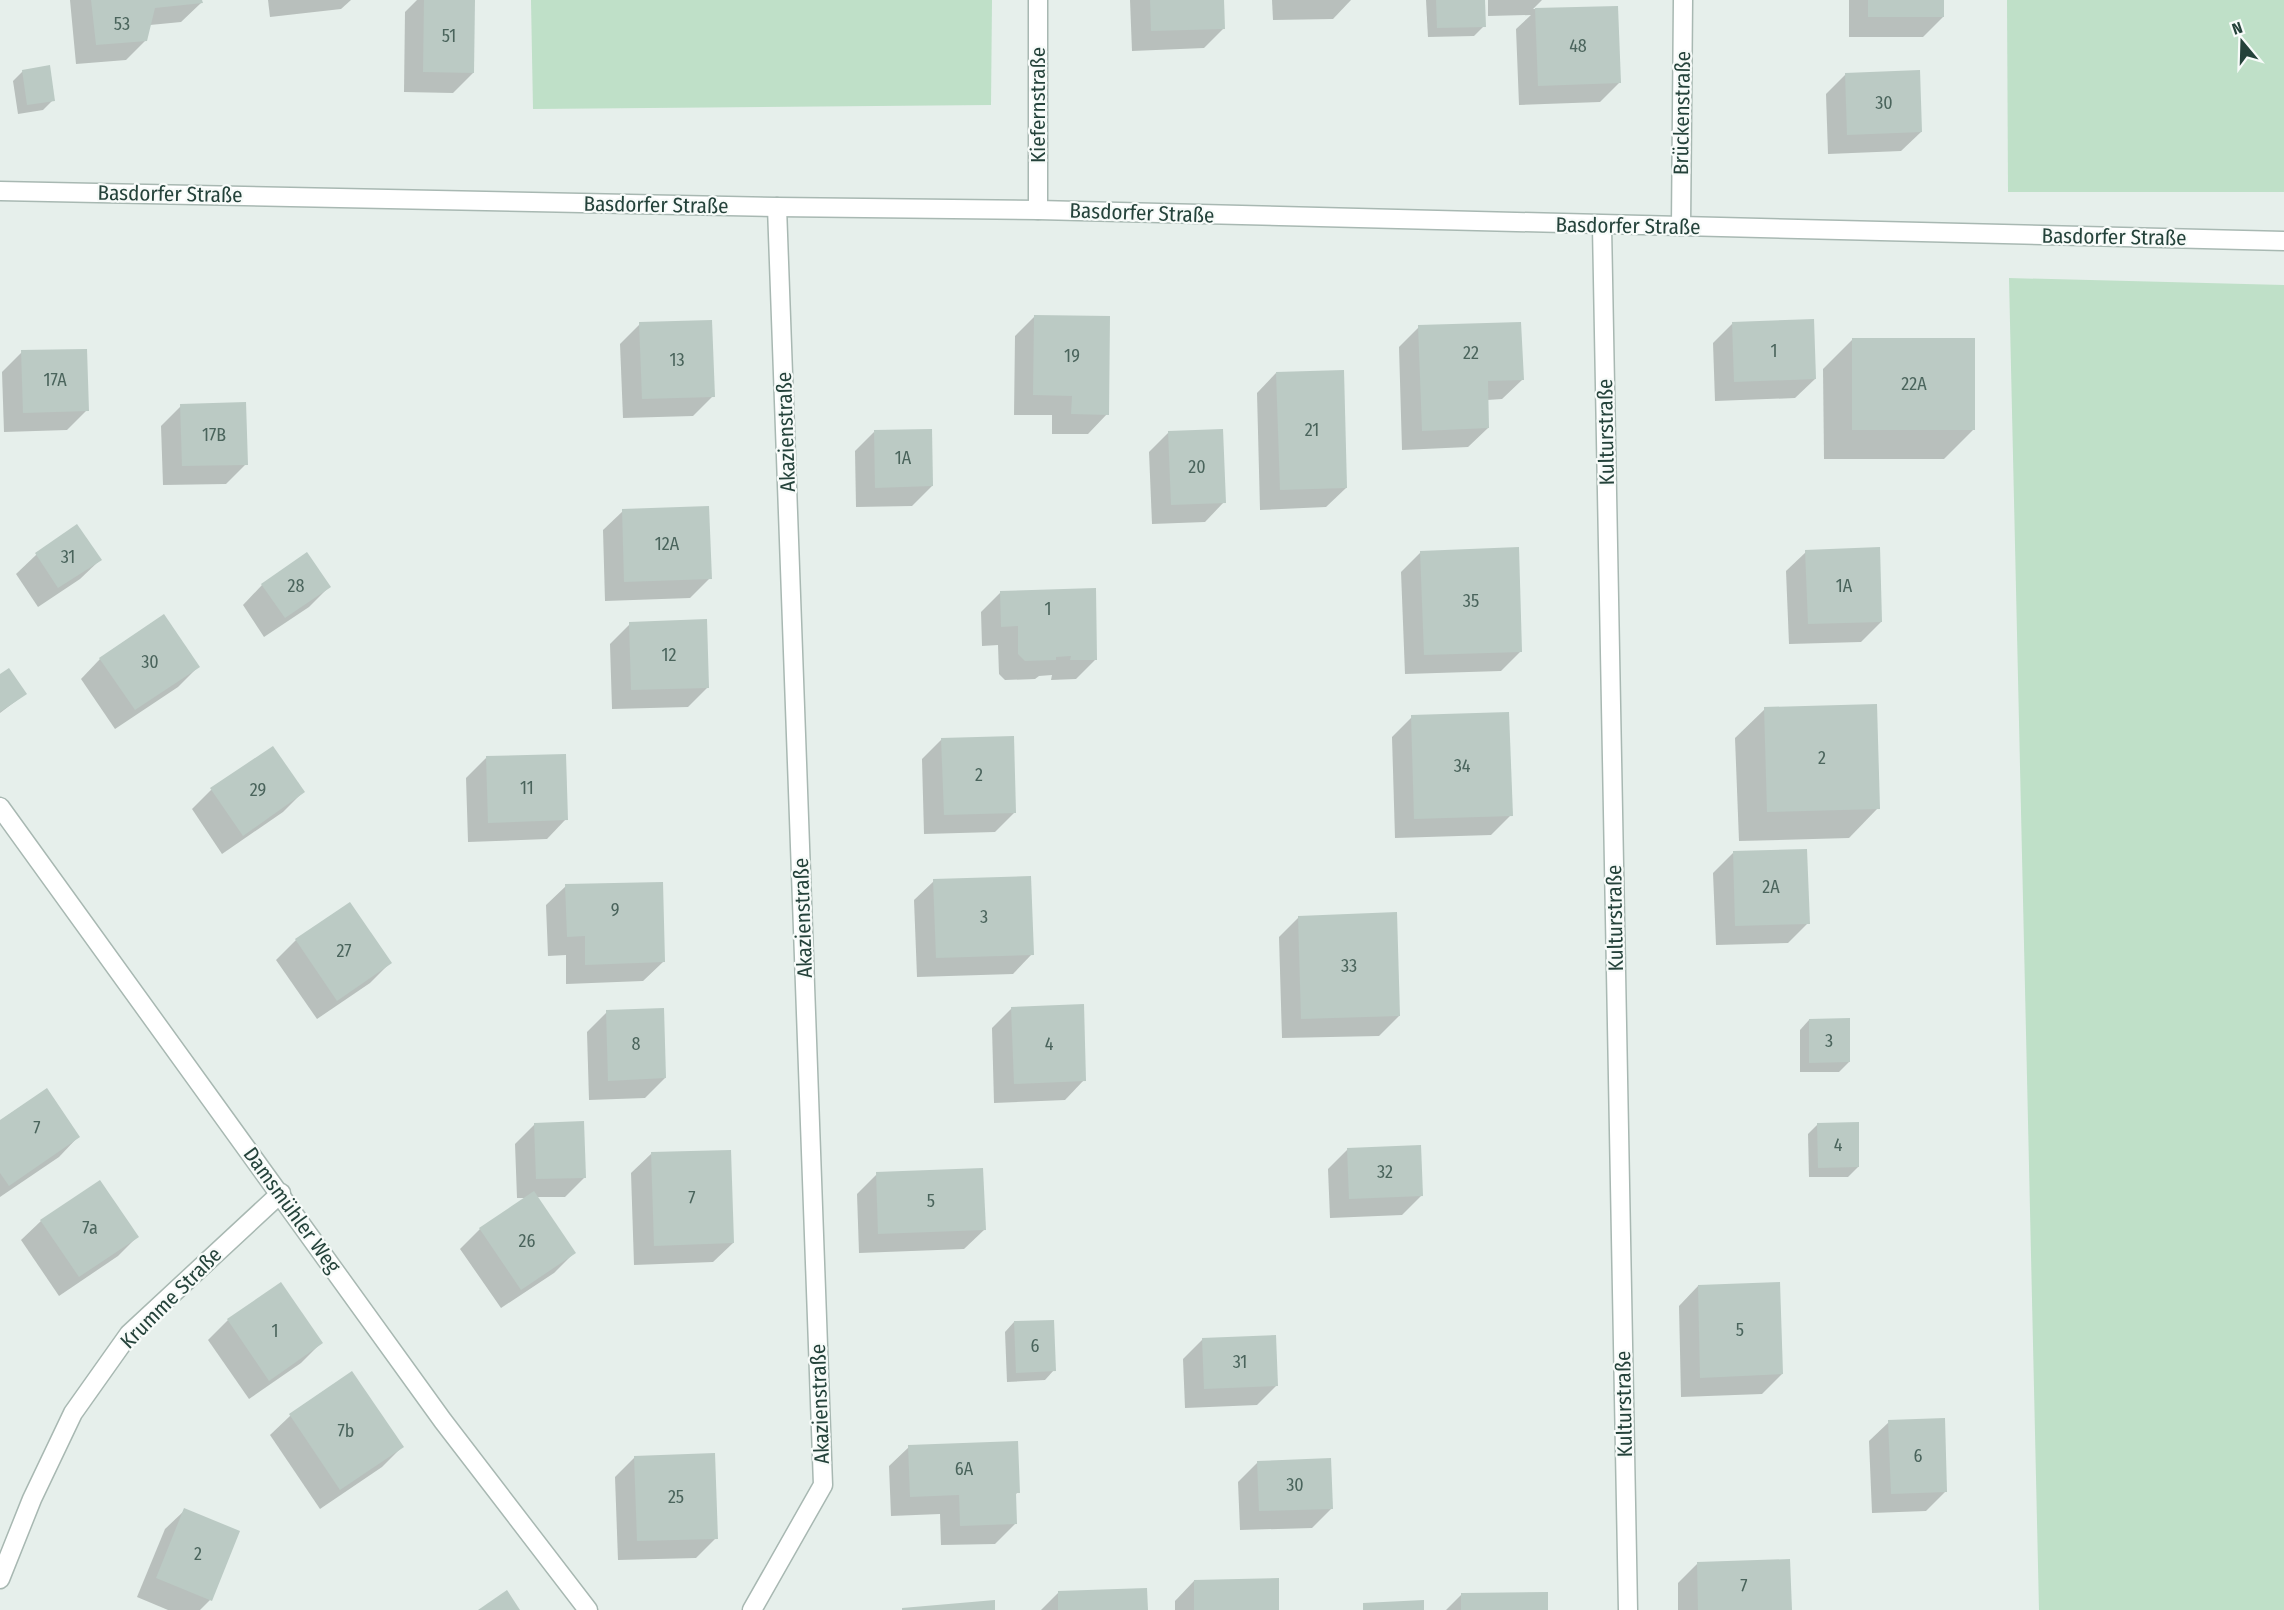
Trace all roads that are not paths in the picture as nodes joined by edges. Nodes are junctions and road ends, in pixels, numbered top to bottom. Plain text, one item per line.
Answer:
1 (1038, 0) edge
2 (1683, 0) edge
3 (0, 191) edge
4 (777, 207) junction
5 (1038, 210) junction
6 (1602, 226) junction
7 (1681, 226) junction
8 (2284, 241) edge
9 (0, 807) edge
10 (281, 1193) junction
11 (0, 1579) edge
12 (588, 1610) edge
13 (752, 1610) edge
14 (1628, 1610) edge

1 - 5 street, Kiefernstraße
2 - 7 street, Brückenstraße
3 - 4 street, Basdorfer Straße
4 - 5 street, Basdorfer Straße
4 - 13 street, Akazienstraße
5 - 6 street, Basdorfer Straße
6 - 7 street, Basdorfer Straße
6 - 14 street, Kulturstraße
7 - 8 street, Basdorfer Straße
9 - 10 street, Damsmühler Weg
10 - 11 street, Krumme Straße
10 - 12 street, Damsmühler Weg

